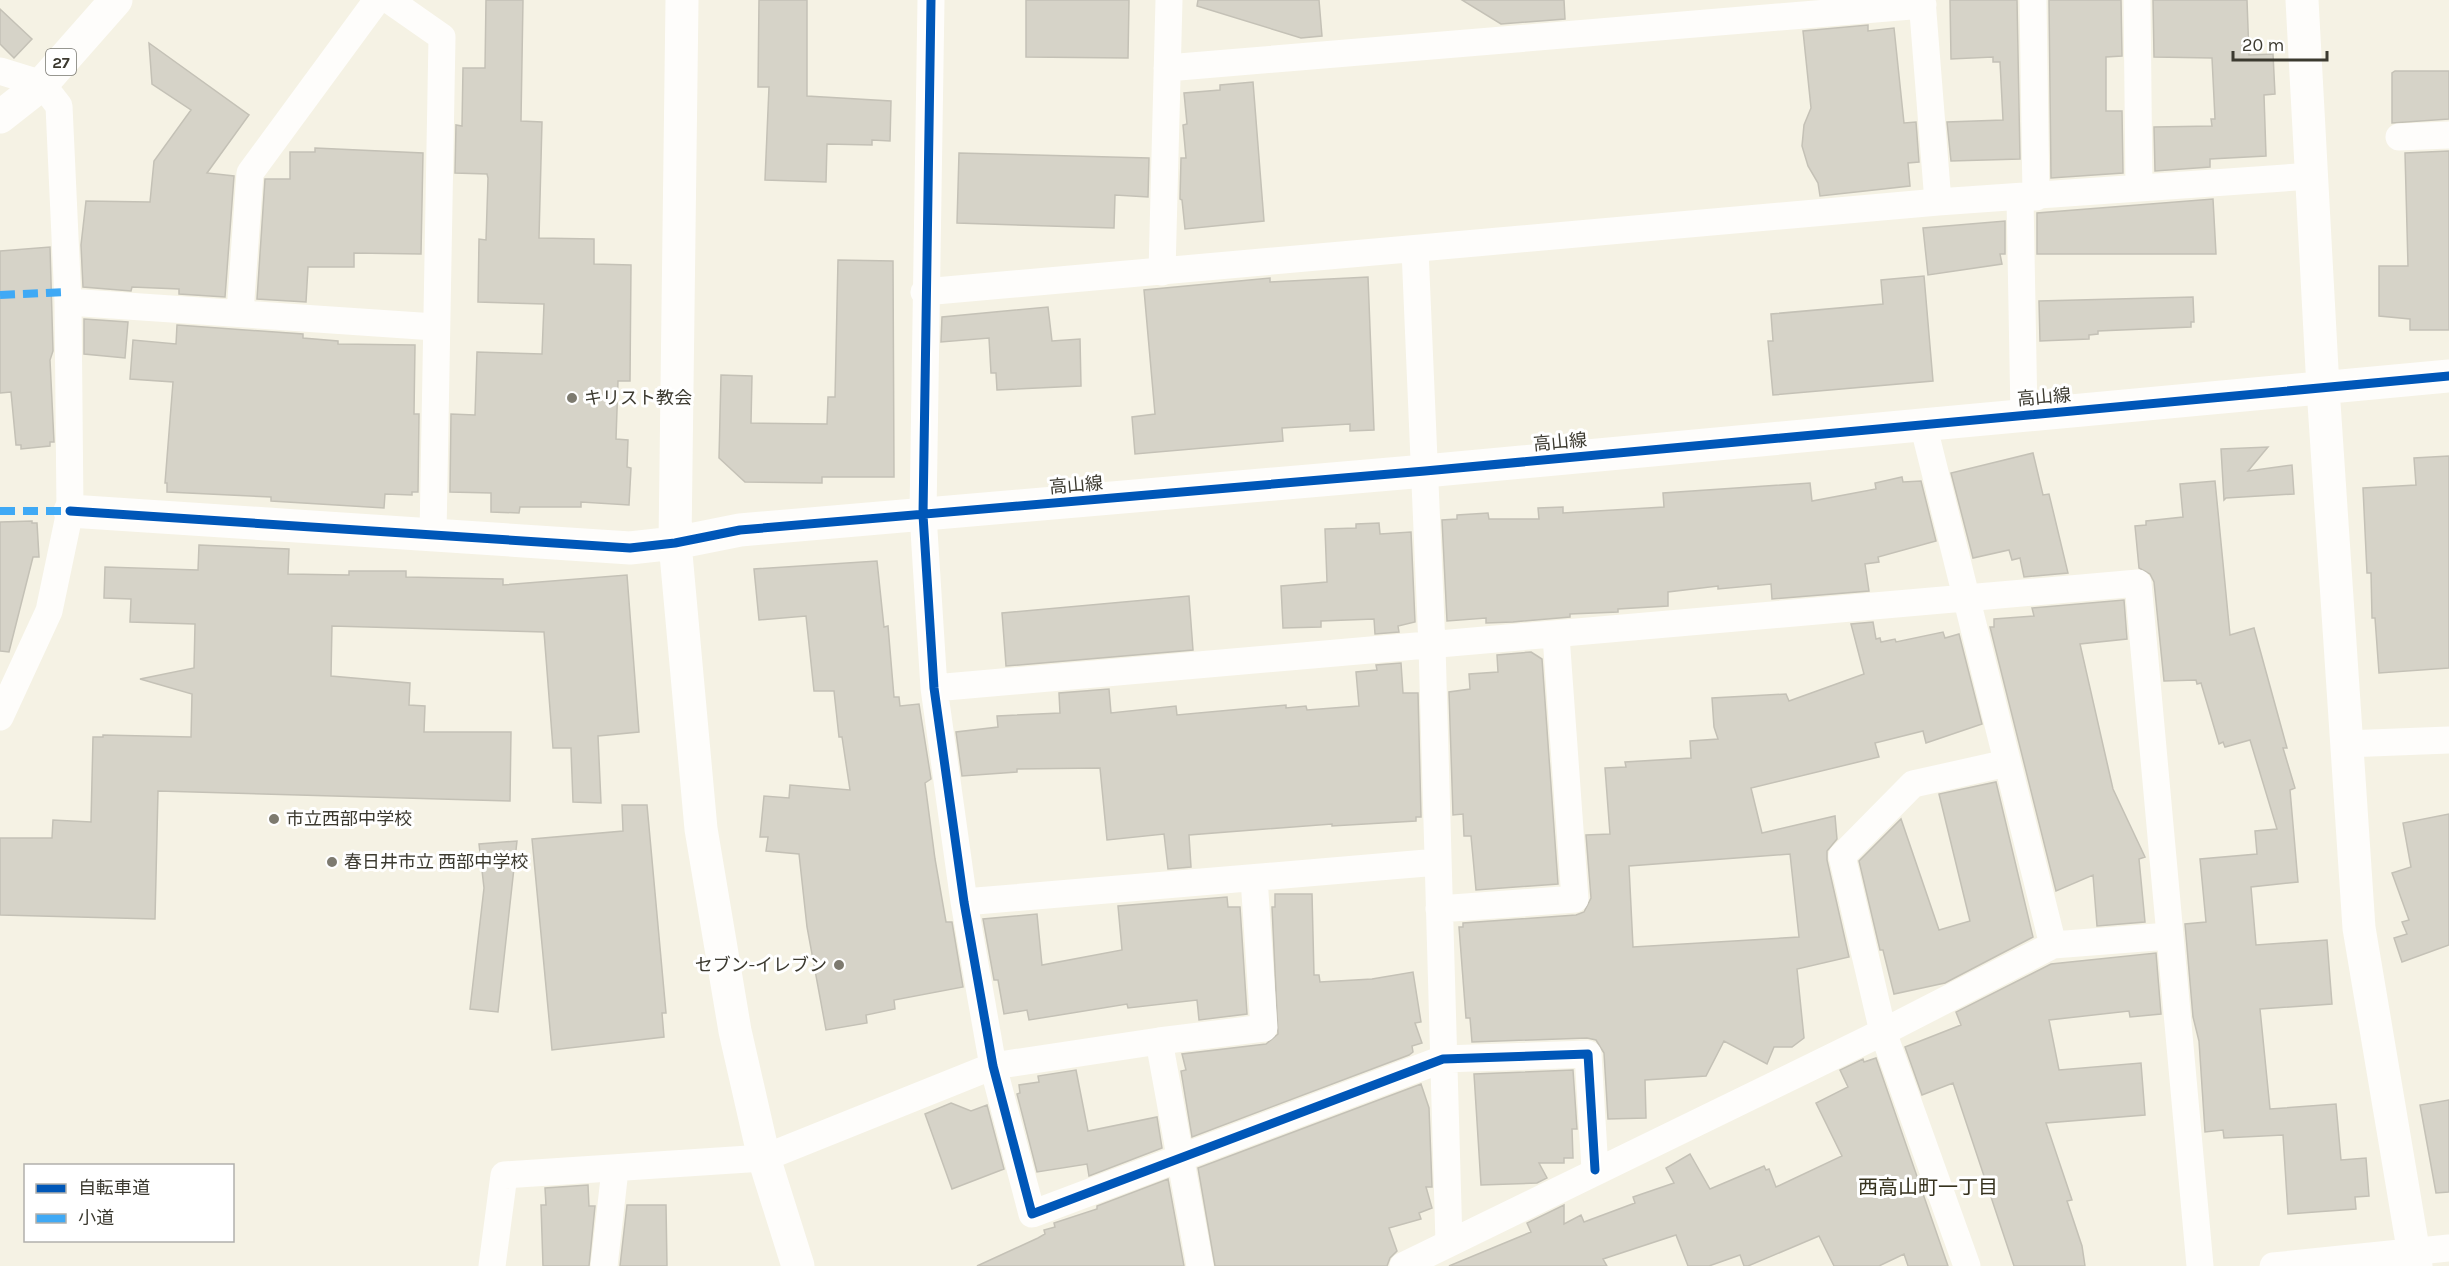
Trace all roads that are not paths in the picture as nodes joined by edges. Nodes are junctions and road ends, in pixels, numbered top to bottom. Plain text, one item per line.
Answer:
1 (116, 0) edge
2 (377, 0) edge
3 (389, 0) edge
4 (682, 0) edge
5 (931, 0) edge
6 (1168, 0) edge
7 (2033, 0) edge
8 (2137, 0) edge
9 (2302, 0) edge
10 (1923, 3) edge
11 (1167, 68) junction
12 (0, 71) edge
13 (42, 84) junction
14 (0, 117) edge
15 (2449, 135) edge
16 (2399, 137) dead end
17 (2312, 176) junction
18 (2139, 188) junction
19 (2028, 198) junction
20 (1938, 202) junction
21 (1415, 250) junction
22 (1162, 272) junction
23 (924, 292) junction
24 (68, 302) junction
25 (240, 314) junction
26 (435, 327) junction
27 (2449, 376) edge
28 (2323, 388) junction
29 (2024, 416) junction
30 (1923, 424) junction
31 (1425, 471) junction
32 (70, 511) junction
33 (923, 515) junction
34 (433, 535) junction
35 (675, 543) junction
36 (1966, 598) junction
37 (1556, 636) junction
38 (1431, 646) junction
39 (934, 688) junction
40 (0, 717) edge
41 (2449, 740) edge
42 (2345, 744) junction
43 (2007, 763) junction
44 (1438, 862) junction
45 (1254, 878) junction
46 (964, 902) junction
47 (1439, 909) junction
48 (2169, 936) junction
49 (2053, 945) junction
50 (1883, 1032) junction
51 (1158, 1041) junction
52 (1443, 1059) junction
53 (993, 1066) junction
54 (764, 1158) junction
55 (1178, 1159) junction
56 (615, 1170) junction
57 (1594, 1170) junction
58 (1449, 1242) junction
59 (2449, 1248) edge
60 (2415, 1259) edge
61 (492, 1266) edge
62 (604, 1266) edge
63 (798, 1266) edge
64 (1200, 1266) edge
65 (1403, 1266) edge
66 (1967, 1266) edge
67 (2200, 1266) edge
68 (2273, 1266) edge

1 - 13 street, 27
2 - 25 street
3 - 26 street
4 - 35 street
5 - 23 street
6 - 11 street
7 - 19 street
8 - 18 street
9 - 17 street
10 - 11 street
10 - 20 street
11 - 22 street
12 - 13 street
13 - 14 street, 27
13 - 24 street
15 - 16 street
17 - 18 street
17 - 28 street
18 - 19 street
19 - 20 street
19 - 29 street
20 - 21 street
21 - 22 street
21 - 31 street
22 - 23 street
23 - 33 street
24 - 25 street
24 - 32 street
25 - 26 street
26 - 34 street
27 - 28 street, 高山線
28 - 29 street, 高山線
28 - 42 street
29 - 30 street, 高山線
30 - 31 street, 高山線
30 - 36 street
31 - 33 street, 高山線
31 - 38 street
32 - 34 street, 高山線
32 - 40 street
33 - 35 street, 高山線
33 - 39 street
34 - 35 street, 高山線
35 - 54 street
36 - 37 street
36 - 43 street
36 - 48 street
37 - 38 street
37 - 47 street
38 - 39 street
38 - 44 street
39 - 46 street
41 - 42 street
42 - 60 street
43 - 49 street
43 - 50 street
44 - 45 street
44 - 47 street
45 - 46 street
45 - 51 street
46 - 53 street
47 - 52 street
48 - 49 street
48 - 67 street
49 - 50 street
50 - 57 street
50 - 66 street
51 - 53 street
51 - 55 street
52 - 55 street
52 - 57 street
52 - 58 street
53 - 54 street
53 - 55 street
54 - 56 street
54 - 63 street
55 - 64 street
56 - 61 street
56 - 62 street
57 - 58 street
58 - 65 street
59 - 60 street
60 - 68 street

